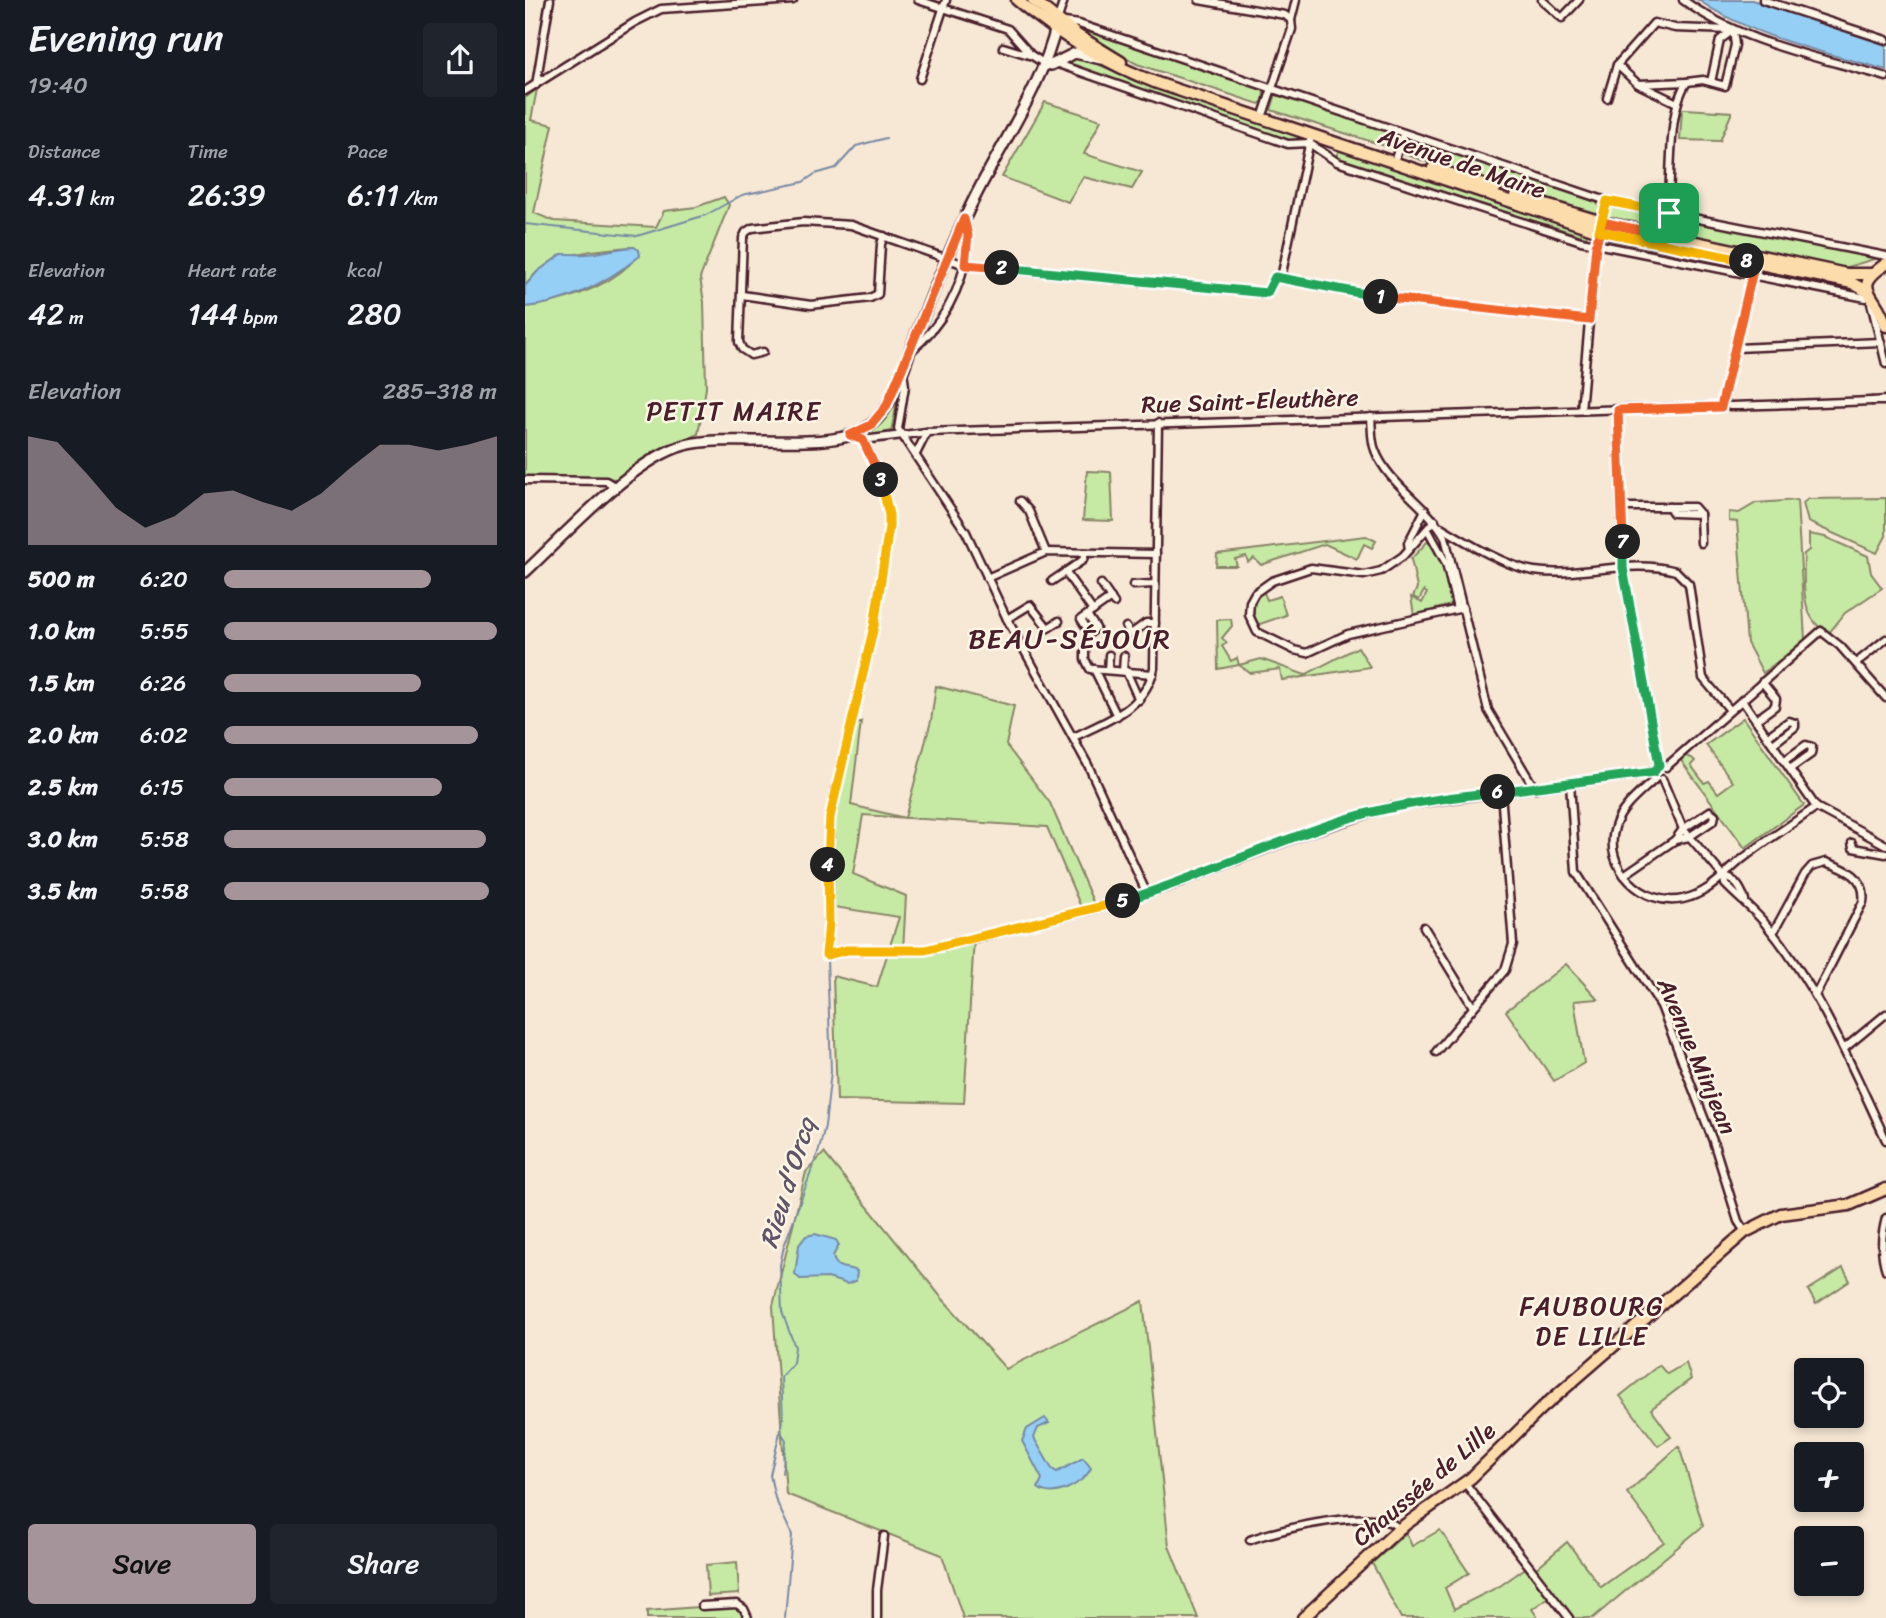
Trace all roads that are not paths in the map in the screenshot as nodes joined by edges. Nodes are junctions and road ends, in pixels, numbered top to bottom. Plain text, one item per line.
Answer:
1 (551, 0) edge
2 (793, 0) edge
3 (918, 0) edge
4 (946, 0) edge
5 (1017, 0) edge
6 (1033, 0) edge
7 (1064, 0) edge
8 (1199, 0) edge
9 (1296, 0) edge
10 (1542, 0) edge
11 (1579, 0) edge
12 (1683, 0) edge
13 (1763, 0) edge
14 (943, 9) junction
15 (1291, 20) junction
16 (1056, 26) junction
17 (1733, 30) junction
18 (1886, 40) edge
19 (1003, 47) dead end
20 (1031, 55) junction
21 (1101, 59) junction
22 (1050, 64) junction
23 (1617, 65) junction
24 (1886, 77) edge
25 (920, 79) dead end
26 (1687, 82) junction
27 (1711, 82) junction
28 (1638, 84) junction
29 (536, 85) junction
30 (1272, 89) junction
31 (525, 91) edge
32 (1607, 98) dead end
33 (1677, 103) junction
34 (1264, 112) junction
35 (1403, 134) junction
36 (1310, 139) junction
37 (1395, 156) junction
38 (1607, 201) junction
39 (1669, 213) junction
40 (964, 219) junction
41 (1601, 227) junction
42 (1663, 235) junction
43 (884, 236) junction
44 (1596, 245) junction
45 (1886, 257) edge
46 (947, 259) junction
47 (1755, 262) junction
48 (965, 265) junction
49 (1880, 269) edge
50 (1837, 271) junction
51 (1751, 277) junction
52 (1281, 278) junction
53 (741, 295) junction
54 (1871, 300) junction
55 (1886, 300) edge
56 (1589, 320) junction
57 (1886, 325) edge
58 (1881, 342) junction
59 (1736, 348) junction
60 (763, 352) dead end
61 (909, 354) junction
62 (1886, 364) edge
63 (902, 370) junction
64 (1886, 400) edge
65 (1721, 407) junction
66 (1581, 410) junction
67 (1618, 410) junction
68 (1371, 416) junction
69 (1158, 424) junction
70 (927, 432) junction
71 (902, 434) junction
72 (850, 435) junction
73 (863, 440) junction
74 (916, 454) junction
75 (525, 480) edge
76 (617, 487) junction
77 (1020, 501) dead end
78 (1622, 507) junction
79 (1425, 510) junction
80 (1418, 523) junction
81 (1433, 525) junction
82 (1701, 543) dead end
83 (1409, 549) junction
84 (1046, 552) junction
85 (1084, 553) junction
86 (1156, 554) junction
87 (1623, 568) junction
88 (525, 572) edge
89 (1066, 573) junction
90 (987, 578) junction
91 (1052, 581) dead end
92 (1101, 584) dead end
93 (1155, 584) junction
94 (1133, 585) dead end
95 (1461, 608) junction
96 (1007, 619) junction
97 (1059, 621) dead end
98 (1155, 623) junction
99 (1126, 627) dead end
100 (1886, 639) edge
101 (1085, 652) dead end
102 (1109, 655) dead end
103 (1124, 656) dead end
104 (1856, 663) junction
105 (1094, 669) junction
106 (1108, 670) junction
107 (1124, 671) junction
108 (1153, 674) junction
109 (1762, 682) junction
110 (1886, 698) edge
111 (1742, 699) junction
112 (1139, 700) junction
113 (1730, 710) junction
114 (1117, 716) junction
115 (1756, 720) junction
116 (1074, 737) junction
117 (1767, 737) junction
118 (1773, 744) junction
119 (1784, 761) junction
120 (1663, 766) junction
121 (1790, 769) junction
122 (1657, 776) junction
123 (1570, 783) junction
124 (1535, 789) junction
125 (1501, 792) junction
126 (1816, 807) junction
127 (1683, 829) junction
128 (1689, 837) junction
129 (1675, 840) junction
130 (1852, 843) dead end
131 (1886, 845) edge
132 (1886, 854) edge
133 (1624, 874) junction
134 (1724, 877) junction
135 (1147, 894) junction
136 (1425, 927) dead end
137 (1773, 933) junction
138 (1816, 994) junction
139 (1473, 1007) junction
140 (1886, 1014) edge
141 (1845, 1048) junction
142 (1436, 1052) dead end
143 (1886, 1140) edge
144 (1886, 1189) edge
145 (1886, 1218) edge
146 (1745, 1232) junction
147 (1886, 1270) edge
148 (1465, 1483) junction
149 (1399, 1530) junction
150 (884, 1536) dead end
151 (1250, 1540) dead end
152 (702, 1606) dead end
153 (748, 1618) edge
154 (877, 1618) edge
155 (1303, 1618) edge
156 (1569, 1618) edge

1 - 29 street
2 - 29 street
3 - 14 street
4 - 14 street
5 - 16 main road
6 - 16 main road
7 - 16 street
8 - 15 street
9 - 15 street
10 - 11 street
12 - 17 street
13 - 18 street
14 - 20 street
14 - 25 street
15 - 30 street
16 - 21 main road, Avenue de Maire
16 - 22 main road
16 - 30 street, Avenue de Maire
16 - 34 main road, Avenue de Maire
17 - 23 street
17 - 24 street
17 - 27 street
17 - 27 street
19 - 20 street
20 - 22 street, Avenue de Maire
21 - 22 main road
21 - 36 main road, Avenue de Maire
22 - 36 street, Avenue de Maire
22 - 40 main road
23 - 28 street
23 - 32 street
26 - 27 street
26 - 28 street
26 - 33 street
28 - 33 street
29 - 31 street
30 - 34 street
30 - 35 street, Avenue de Maire
33 - 39 street
34 - 37 main road, Avenue de Maire
35 - 37 street, Avenue de Maire
35 - 38 street, Avenue de Maire
36 - 41 main road, Avenue de Maire
36 - 44 street, Avenue de Maire
36 - 52 street
37 - 41 main road, Avenue de Maire
38 - 39 street, Avenue de Maire
38 - 41 street
39 - 42 street
39 - 45 street, Avenue de Maire
40 - 46 main road
40 - 48 street
41 - 42 main road, Avenue de Maire
41 - 44 street
41 - 47 main road, Avenue de Maire
42 - 50 main road, Avenue de Maire
43 - 46 street
43 - 53 street
43 - 53 street
44 - 51 street, Avenue de Maire
44 - 56 street
45 - 50 main road
46 - 48 street
46 - 61 main road
47 - 51 street
47 - 54 main road, Avenue de Maire
48 - 52 street
48 - 61 street
49 - 50 main road, Avenue de Maire
49 - 54 main road
51 - 54 street, Avenue de Maire
51 - 59 street
52 - 56 street
53 - 60 street
54 - 55 main road
54 - 57 main road
54 - 58 street
56 - 66 street
58 - 59 street
58 - 62 street
59 - 65 street
61 - 63 main road
63 - 71 street
63 - 72 main road
64 - 65 street, Rue Saint-Eleuthère
65 - 67 street, Rue Saint-Eleuthère
66 - 67 street, Rue Saint-Eleuthère
66 - 68 street, Rue Saint-Eleuthère
67 - 78 street
68 - 69 street, Rue Saint-Eleuthère
68 - 79 street
69 - 70 street, Rue Saint-Eleuthère
69 - 86 street
70 - 71 street, Rue Saint-Eleuthère
70 - 74 street
71 - 73 street, Rue Saint-Eleuthère
71 - 74 street
72 - 73 street
72 - 76 main road
73 - 135 street
74 - 90 street
75 - 76 street
76 - 88 main road
77 - 84 street
78 - 82 street
78 - 87 street
79 - 80 street
79 - 81 street
80 - 81 street
80 - 83 street
81 - 83 street
81 - 87 street
81 - 95 street
81 - 95 street
83 - 95 street
84 - 85 street
84 - 90 street
85 - 86 street
85 - 89 street
86 - 93 street
87 - 113 street
87 - 120 street
89 - 91 street
89 - 92 street
90 - 96 street
93 - 94 street
93 - 98 street
95 - 124 street
96 - 97 street
96 - 116 street
98 - 99 street
98 - 108 street
100 - 104 street
101 - 105 street
102 - 106 street
103 - 107 street
104 - 109 street
104 - 110 street
105 - 106 street
105 - 114 street
106 - 107 street
107 - 108 street
107 - 112 street
108 - 112 street
109 - 111 street
109 - 115 street
111 - 113 street
111 - 115 street
112 - 114 street
113 - 120 street
114 - 116 street
115 - 117 street
116 - 135 street
117 - 118 street
117 - 118 street
118 - 119 street
119 - 121 street
119 - 121 street
120 - 122 street
120 - 122 street
121 - 126 street
122 - 123 street
122 - 127 street
122 - 133 street
123 - 124 street
123 - 146 street, Avenue Minjean
124 - 125 street
125 - 135 street
125 - 139 street
126 - 131 street
126 - 134 street
127 - 128 street
127 - 128 street
127 - 129 street
128 - 129 street
128 - 134 street
129 - 133 street
130 - 132 street
133 - 134 street
134 - 137 street
136 - 139 street
137 - 138 street
137 - 138 street
138 - 141 street
139 - 142 street
140 - 141 street
141 - 143 street
144 - 146 main road, Chaussée de Lille
145 - 147 street
146 - 148 main road, Chaussée de Lille
148 - 149 main road, Chaussée de Lille
148 - 156 street
149 - 151 street
149 - 155 main road, Chaussée de Lille
150 - 154 street
152 - 153 street

